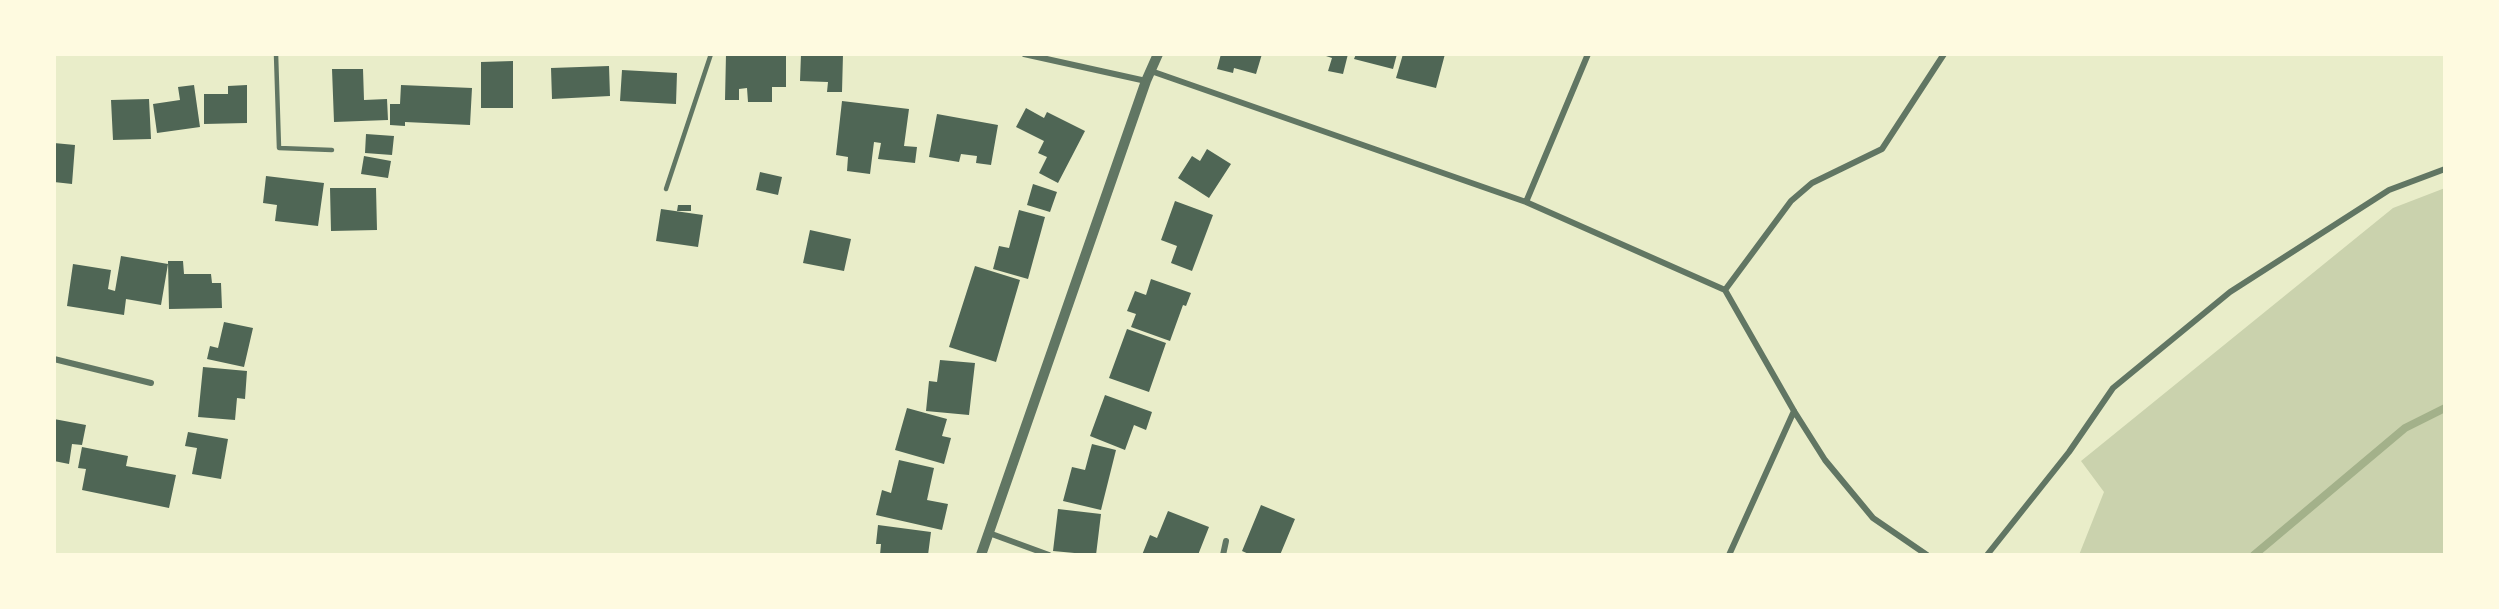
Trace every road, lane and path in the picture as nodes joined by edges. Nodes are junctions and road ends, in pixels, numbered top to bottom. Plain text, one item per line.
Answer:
1 (276, 54) edge
2 (711, 54) edge
3 (1024, 54) edge
4 (1158, 54) edge
5 (1588, 54) edge
6 (1944, 54) edge
7 (1148, 76) junction
8 (332, 150) dead end
9 (2445, 169) edge
10 (666, 189) dead end
11 (1526, 202) junction
12 (1725, 290) junction
13 (54, 359) edge
14 (151, 383) dead end
15 (1794, 411) junction
16 (989, 533) junction
17 (1226, 541) dead end
18 (981, 555) edge
19 (1049, 555) edge
20 (1223, 555) edge
21 (1729, 555) edge
22 (1928, 555) edge
23 (1987, 555) edge

1 - 8 lane
2 - 10 lane
3 - 7 street
4 - 7 street
5 - 11 street
6 - 12 street
7 - 11 street
7 - 16 street
9 - 23 street
11 - 12 street
12 - 15 street
13 - 14 street
15 - 21 street
15 - 22 street
16 - 18 street
16 - 19 street
17 - 20 street

